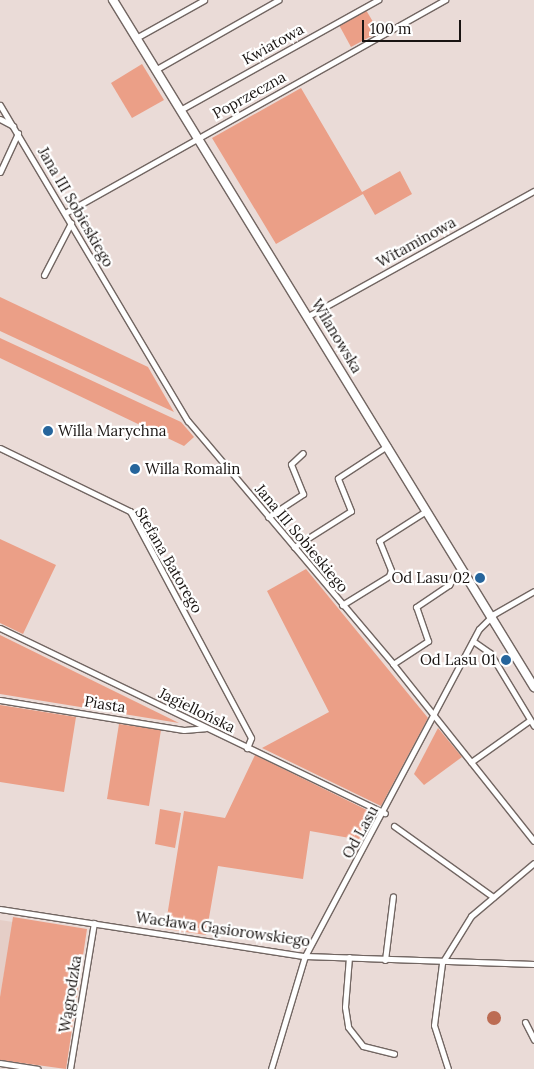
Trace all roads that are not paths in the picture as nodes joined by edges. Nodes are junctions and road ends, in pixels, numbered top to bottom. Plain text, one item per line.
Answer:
1 (113, 0) edge
2 (204, 0) edge
3 (278, 0) edge
4 (378, 0) edge
5 (445, 0) edge
6 (136, 38) junction
7 (155, 70) junction
8 (0, 105) edge
9 (180, 110) junction
10 (0, 120) edge
11 (14, 126) junction
12 (18, 133) junction
13 (197, 138) junction
14 (0, 172) edge
15 (534, 191) edge
16 (65, 212) junction
17 (71, 222) junction
18 (44, 274) dead end
19 (310, 315) junction
20 (387, 446) junction
21 (0, 448) edge
22 (303, 453) dead end
23 (426, 511) junction
24 (268, 517) junction
25 (294, 547) junction
26 (454, 576) dead end
27 (534, 591) edge
28 (342, 606) junction
29 (492, 616) junction
30 (0, 628) edge
31 (473, 641) junction
32 (393, 664) junction
33 (534, 688) edge
34 (0, 700) edge
35 (435, 716) junction
36 (530, 720) junction
37 (534, 726) edge
38 (205, 728) junction
39 (247, 748) junction
40 (471, 762) junction
41 (384, 813) junction
42 (394, 826) dead end
43 (534, 841) edge
44 (534, 863) edge
45 (392, 896) dead end
46 (493, 897) junction
47 (0, 909) edge
48 (94, 923) junction
49 (305, 956) junction
50 (349, 957) junction
51 (384, 960) junction
52 (442, 963) junction
53 (534, 964) edge
54 (525, 1022) dead end
55 (534, 1040) edge
56 (394, 1054) dead end
57 (0, 1063) edge
58 (38, 1069) edge
59 (70, 1069) edge
60 (271, 1069) edge
61 (448, 1069) edge

1 - 6 main road, Wilanowska
2 - 6 street
3 - 7 street
4 - 9 street, Kwiatowa
5 - 13 street, Poprzeczna
6 - 7 main road, Wilanowska
7 - 9 main road, Wilanowska
8 - 11 street, Jana III Sobieskiego
9 - 13 main road, Wilanowska
10 - 11 street
11 - 12 street, Jana III Sobieskiego
12 - 14 street
12 - 16 street, Jana III Sobieskiego
13 - 16 street, Poprzeczna
13 - 19 main road, Wilanowska
15 - 19 street, Witaminowa
16 - 17 street, Jana III Sobieskiego
17 - 18 street
17 - 24 street, Jana III Sobieskiego
19 - 20 main road, Wilanowska
20 - 23 main road, Wilanowska
20 - 25 street
21 - 39 street, Stefana Batorego
22 - 24 street
23 - 28 street
23 - 29 main road, Wilanowska
24 - 25 street, Jana III Sobieskiego
25 - 28 street, Jana III Sobieskiego
26 - 32 street
27 - 29 street
28 - 32 street, Jana III Sobieskiego
29 - 31 street, Od Lasu
29 - 33 main road, Wilanowska
30 - 38 street, Jagiellońska
31 - 35 street, Od Lasu
31 - 36 street
32 - 35 street, Jana III Sobieskiego
34 - 38 street, Piasta
35 - 40 street, Jana III Sobieskiego
35 - 41 street, Od Lasu
36 - 37 street
36 - 40 street
38 - 39 street, Jagiellońska
39 - 41 street, Jagiellońska
40 - 43 street, Jana III Sobieskiego
41 - 49 street, Od Lasu
42 - 46 street
44 - 46 street
45 - 51 street
46 - 52 street
47 - 48 street, Wacława Gąsiorowskiego
48 - 49 street, Wacława Gąsiorowskiego
48 - 59 street, Wągrodzka
49 - 50 street, Wacława Gąsiorowskiego
49 - 60 street, Od Lasu
50 - 51 street, Wacława Gąsiorowskiego
50 - 56 street
51 - 52 street, Wacława Gąsiorowskiego
52 - 53 street, Wacława Gąsiorowskiego
52 - 61 street
54 - 55 street
57 - 58 street

